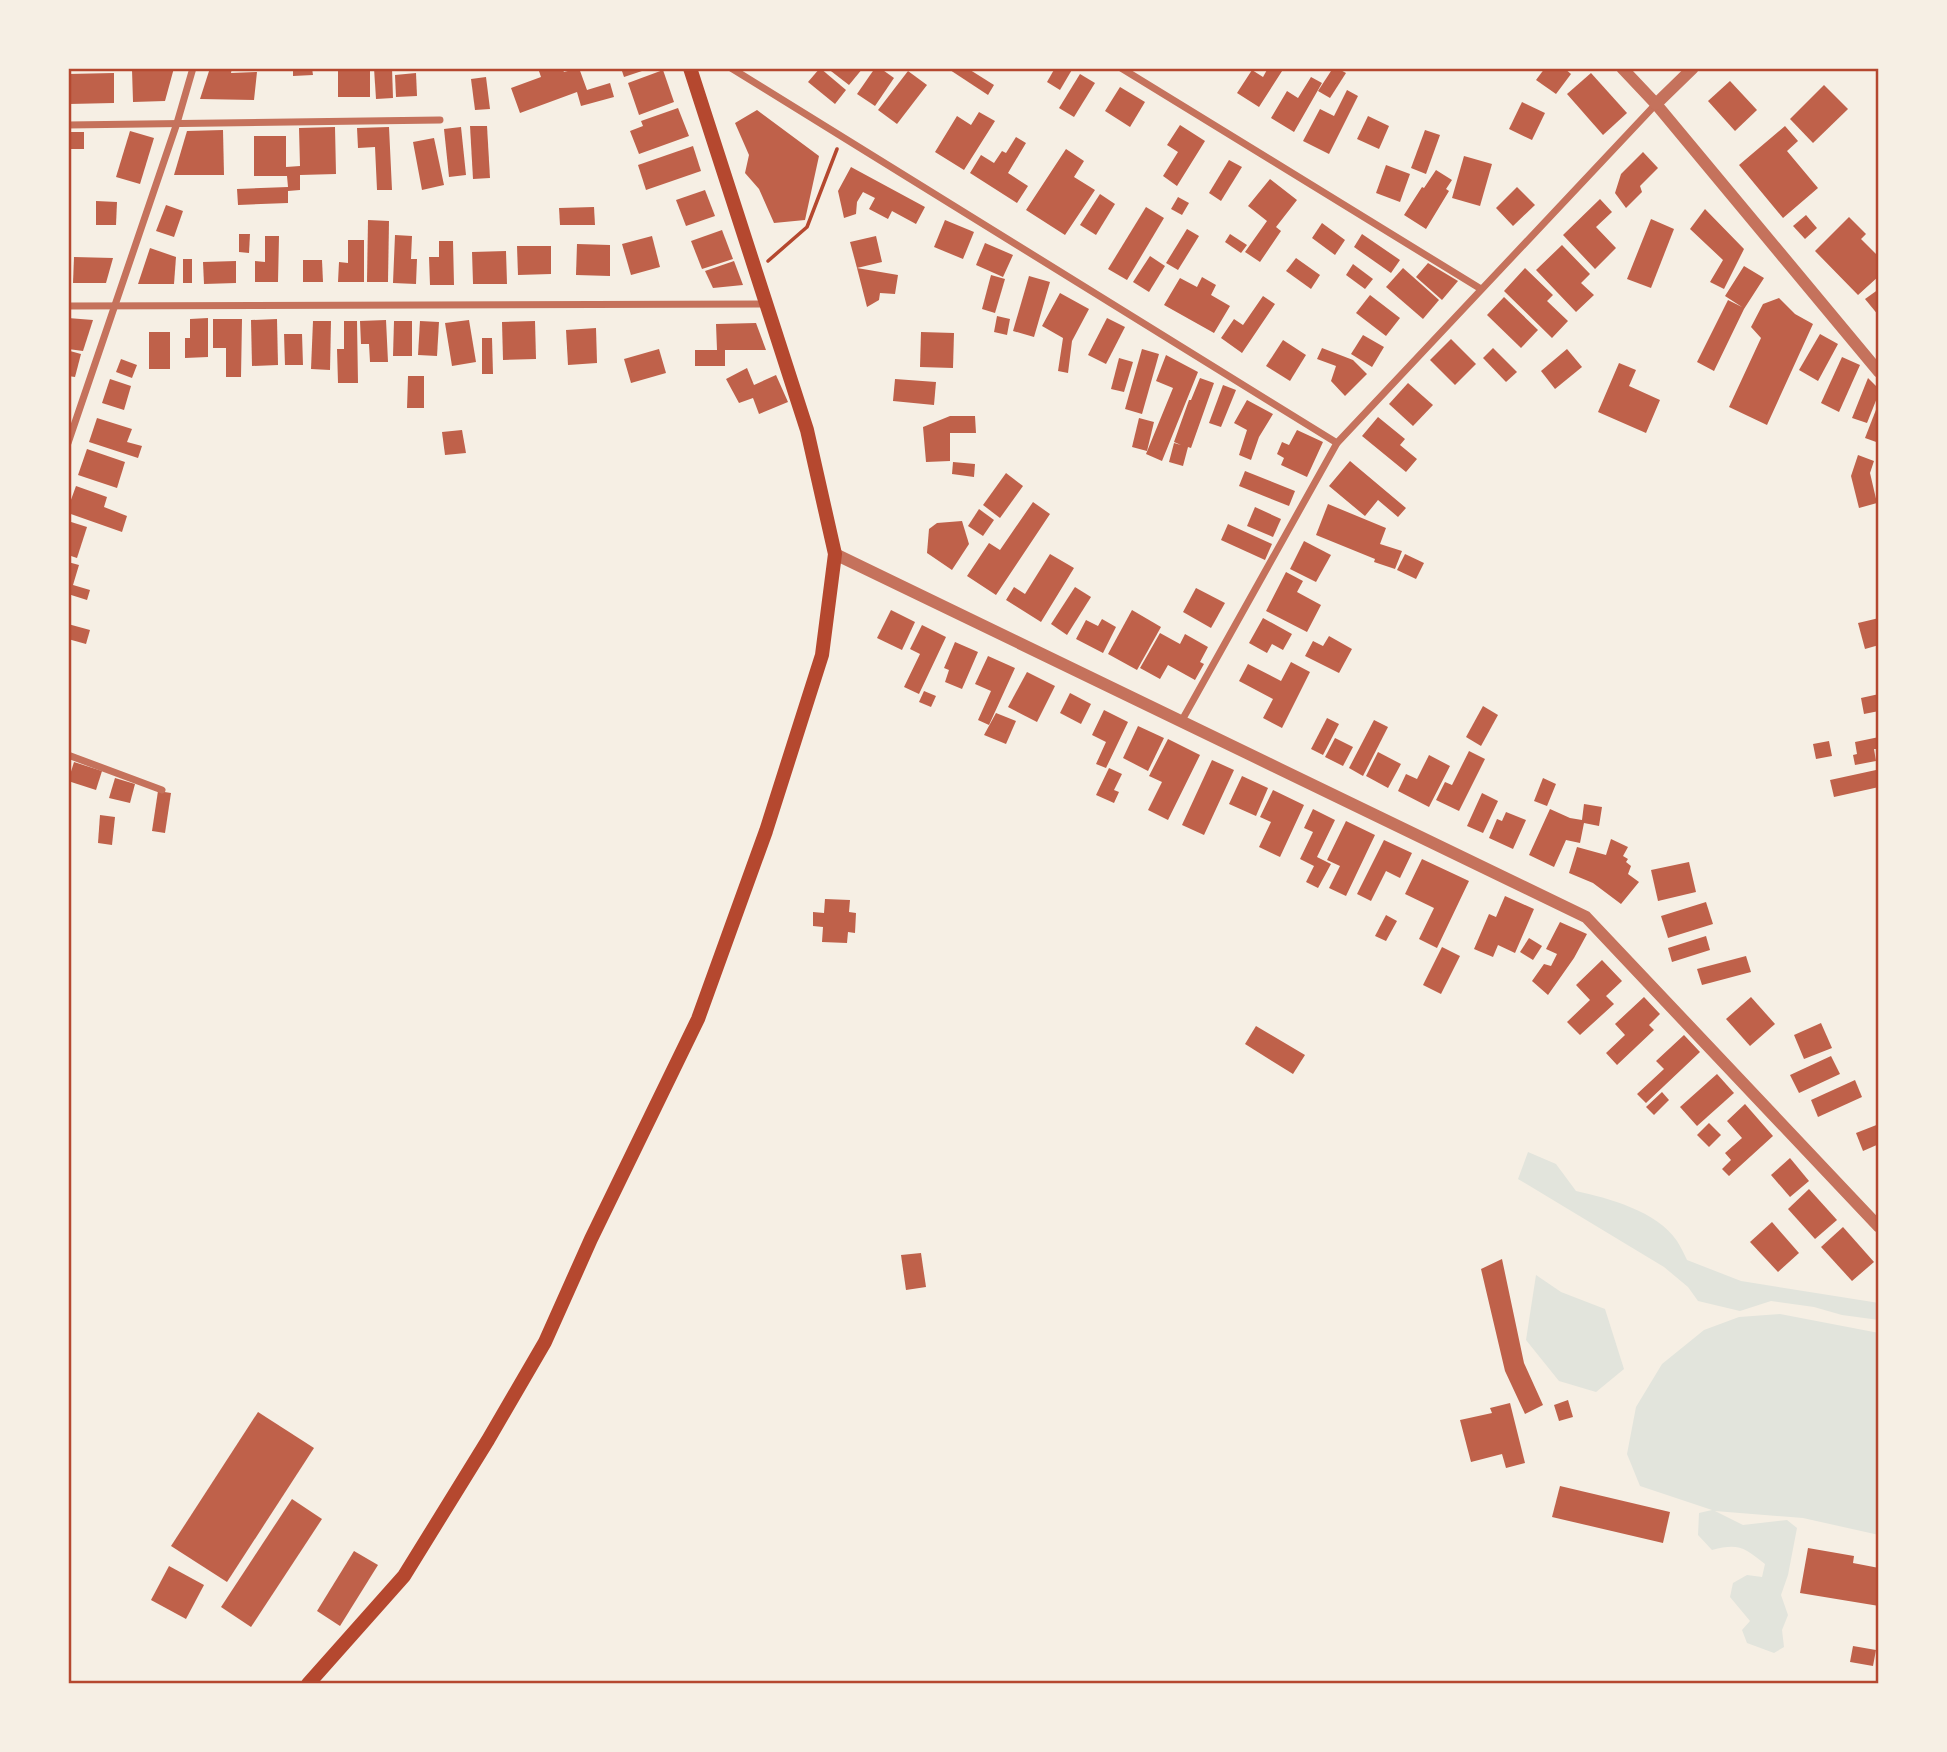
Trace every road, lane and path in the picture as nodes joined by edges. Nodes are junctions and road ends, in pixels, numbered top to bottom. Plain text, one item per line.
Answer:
1 (193, 68) edge
2 (690, 68) edge
3 (731, 68) edge
4 (1121, 68) edge
5 (1622, 68) edge
6 (1693, 68) edge
7 (1656, 104) junction
8 (440, 120) dead end
9 (177, 123) junction
10 (68, 125) edge
11 (842, 137) junction
12 (756, 272) junction
13 (1481, 289) junction
14 (766, 304) junction
15 (68, 306) edge
16 (115, 306) junction
17 (1879, 372) edge
18 (68, 443) edge
19 (1337, 443) junction
20 (835, 554) junction
21 (1181, 722) junction
22 (68, 755) edge
23 (162, 789) dead end
24 (1879, 1227) edge
25 (308, 1684) edge

1 - 9 street
2 - 12 main road
3 - 11 street
4 - 13 street
5 - 7 street
6 - 7 street
7 - 13 street
7 - 17 street
8 - 9 street
9 - 10 street
9 - 16 street
11 - 12 path
11 - 19 street
12 - 14 main road
13 - 19 street
14 - 16 street
14 - 20 main road
15 - 16 street
16 - 18 street
19 - 21 street
20 - 21 street
20 - 25 main road
21 - 24 street
22 - 23 street

